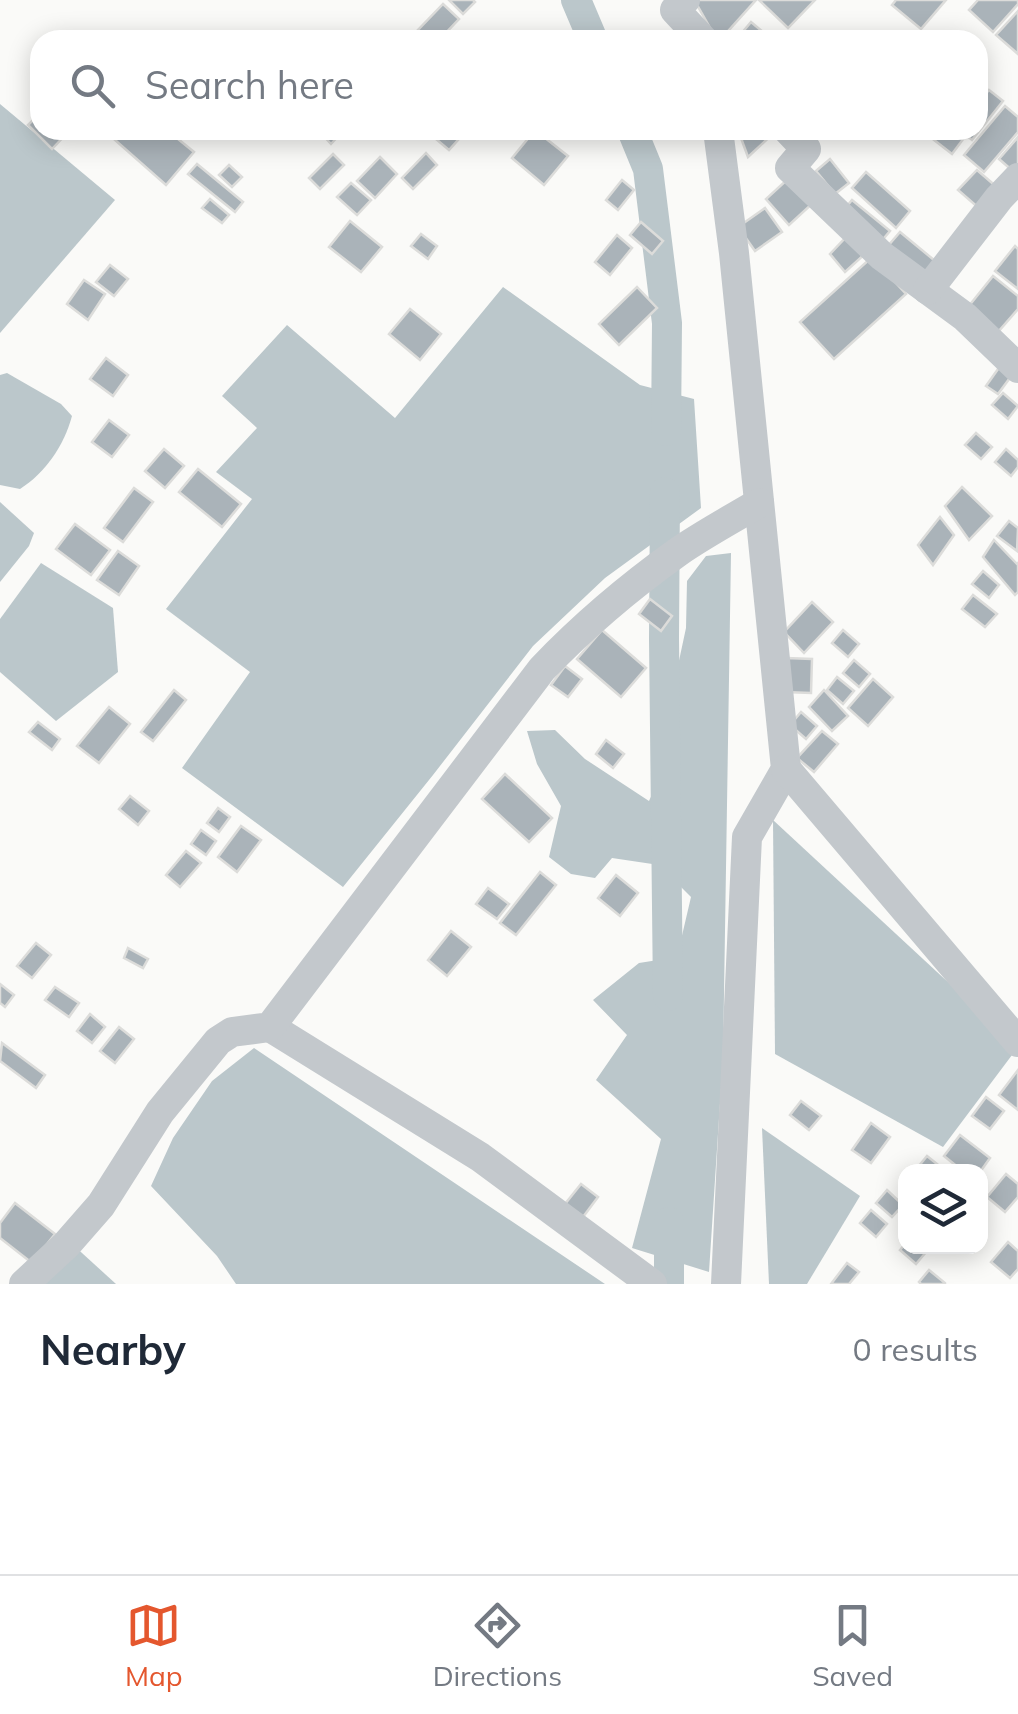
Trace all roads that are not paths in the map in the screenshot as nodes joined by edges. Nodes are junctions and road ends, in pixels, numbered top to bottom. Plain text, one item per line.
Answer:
1 (676, 3) edge
2 (684, 30) edge
3 (696, 30) edge
4 (719, 140) edge
5 (797, 140) edge
6 (1018, 178) edge
7 (928, 290) junction
8 (1018, 368) edge
9 (758, 503) junction
10 (786, 769) junction
11 (270, 1028) junction
12 (1018, 1042) edge
13 (24, 1284) edge
14 (652, 1284) edge
15 (726, 1284) edge

1 - 2 street
1 - 3 street
4 - 9 street
5 - 7 street
6 - 7 street
7 - 8 street
9 - 10 street
9 - 11 street
10 - 12 street
10 - 15 street
11 - 13 street
11 - 14 street

